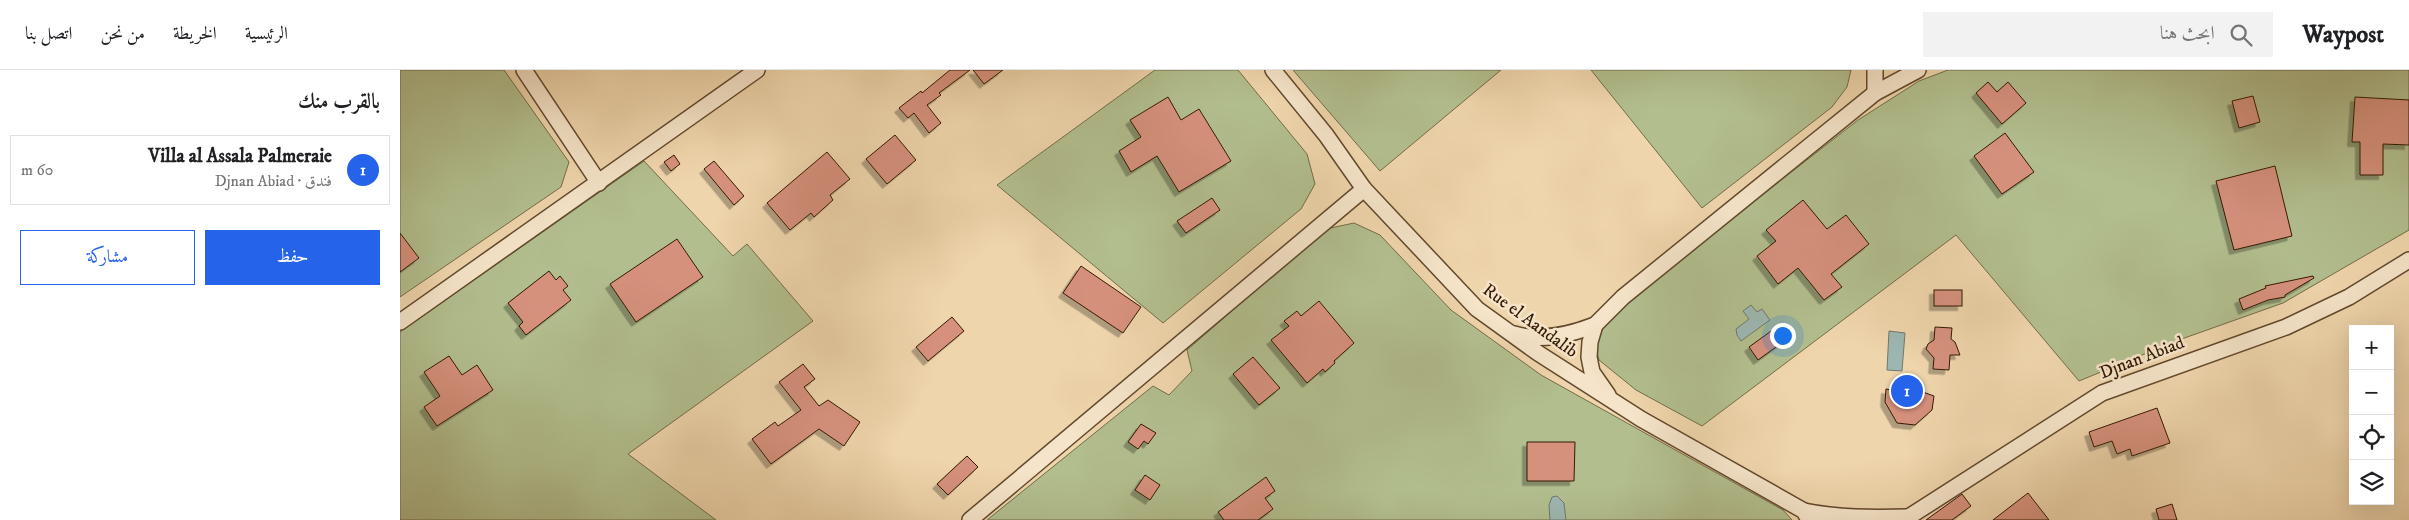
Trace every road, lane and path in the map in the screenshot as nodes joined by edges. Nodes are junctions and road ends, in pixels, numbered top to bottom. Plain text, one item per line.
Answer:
1 (524, 70) edge
2 (758, 70) edge
3 (1273, 70) edge
4 (1876, 70) edge
5 (1918, 70) edge
6 (1875, 92) junction
7 (599, 183) junction
8 (1364, 189) junction
9 (2409, 260) edge
10 (400, 322) edge
11 (1595, 325) junction
12 (1507, 333) junction
13 (1612, 400) junction
14 (1806, 515) edge
15 (1906, 518) edge
16 (970, 520) edge

1 - 7 street
2 - 7 street
3 - 8 street, Rue el Aandalib
4 - 6 street
5 - 6 street
6 - 11 street
7 - 10 street
8 - 12 street, Rue el Aandalib
8 - 16 street
9 - 15 street, Djnan Abiad
11 - 12 street
11 - 13 street
12 - 13 street, Rue el Aandalib
13 - 14 street, Rue el Aandalib
14 - 15 street, Rue el Aandalib

